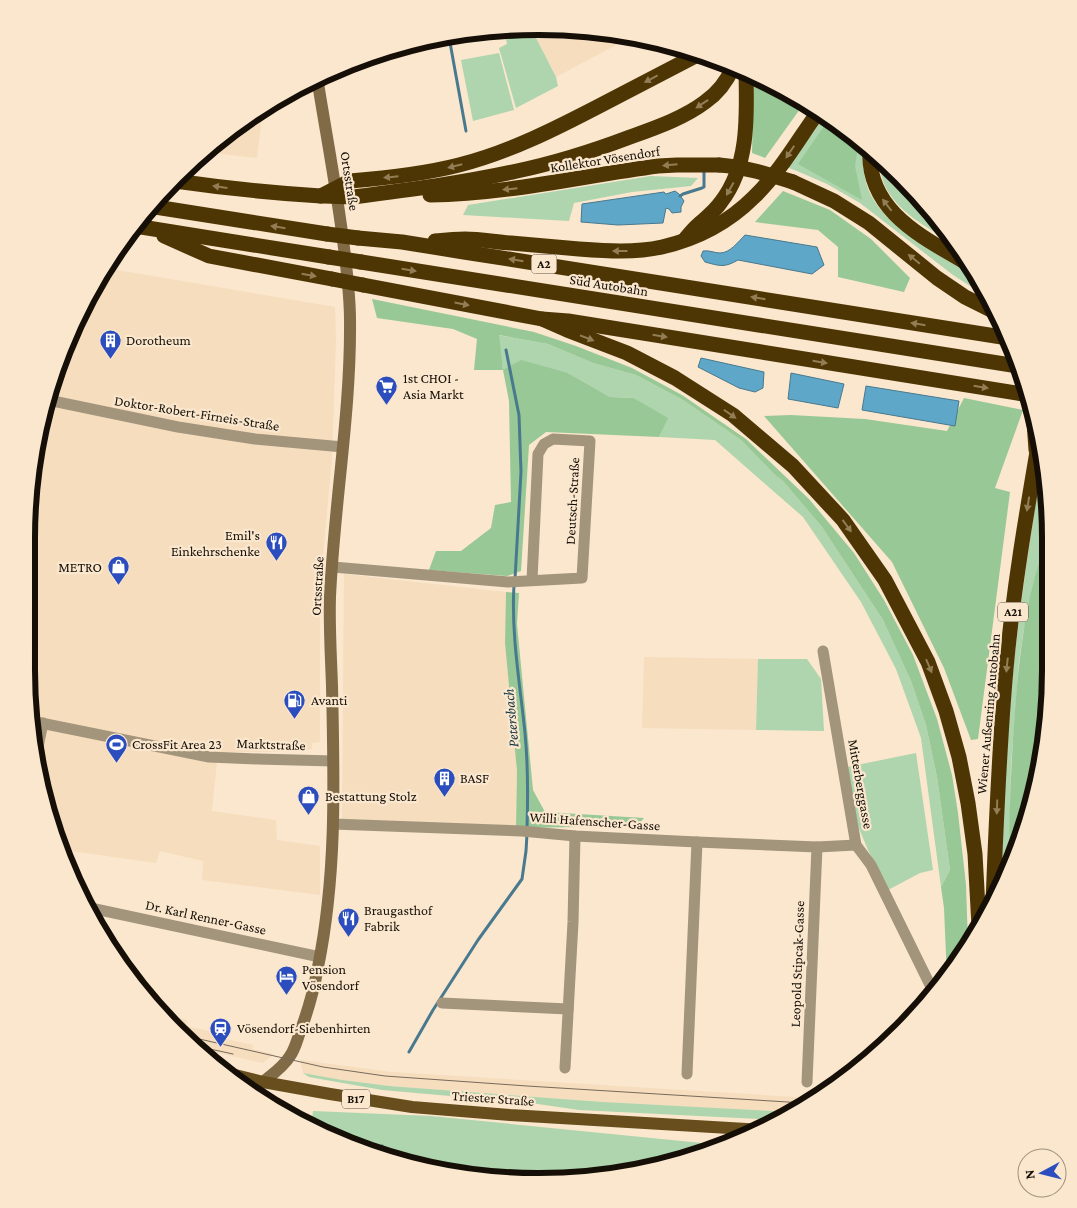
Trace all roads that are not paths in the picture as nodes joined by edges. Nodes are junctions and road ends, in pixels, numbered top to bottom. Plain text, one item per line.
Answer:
1 (690, 59) edge
2 (731, 73) edge
3 (746, 80) edge
4 (319, 86) edge
5 (814, 118) edge
6 (870, 160) edge
7 (182, 182) edge
8 (321, 196) junction
9 (352, 197) junction
10 (159, 208) edge
11 (143, 227) edge
12 (142, 228) edge
13 (684, 241) junction
14 (402, 242) junction
15 (955, 256) edge
16 (985, 307) edge
17 (542, 319) junction
18 (1000, 337) edge
19 (1011, 365) edge
20 (1020, 394) edge
21 (54, 401) edge
22 (343, 447) junction
23 (1035, 459) edge
24 (333, 567) junction
25 (532, 580) junction
26 (823, 652) dead end
27 (37, 722) edge
28 (333, 761) junction
29 (333, 824) junction
30 (574, 836) junction
31 (697, 842) junction
32 (856, 845) junction
33 (817, 847) junction
34 (994, 884) edge
35 (96, 909) edge
36 (978, 915) edge
37 (320, 957) junction
38 (930, 985) edge
39 (442, 1003) dead end
40 (568, 1009) junction
41 (566, 1068) dead end
42 (687, 1074) dead end
43 (244, 1077) edge
44 (263, 1082) junction
45 (807, 1082) dead end
46 (258, 1087) edge
47 (744, 1129) edge

1 -> 8 highway, bridge
2 -> 9 highway
3 -> 13 highway
4 - 22 main road, Ortsstraße
5 -> 13 highway
15 -> 6 highway
8 -> 7 highway, Kollektor Vösendorf
8 - 9 highway, Kollektor Vösendorf, bridge
16 -> 9 highway, Kollektor Vösendorf, bridge
14 -> 10 highway, Süd Autobahn / A2, bridge
11 -> 19 highway, Süd Autobahn / A2, bridge
12 -> 17 highway, bridge
13 -> 14 highway
18 -> 14 highway, Süd Autobahn / A2
17 -> 20 highway
17 -> 36 highway
21 - 22 street, Doktor-Robert-Firneis-Straße
22 - 24 main road, Ortsstraße
23 -> 34 highway, Wiener Außenring Autobahn / A21
24 - 25 street, Deutsch-Straße
24 - 28 main road, Ortsstraße
25 - 25 street, Deutsch-Straße
26 - 32 street, Mitterberggasse
27 - 28 street, Marktstraße
28 - 29 main road, Ortsstraße
29 - 30 street, Willi Hafenscher-Gasse
29 - 37 main road, Ortsstraße
30 - 31 street, Willi Hafenscher-Gasse
30 - 40 street
31 - 33 street, Willi Hafenscher-Gasse
31 - 42 street
32 - 33 street, Willi Hafenscher-Gasse
32 - 38 street, Mitterberggasse
33 - 45 street, Leopold Stipcak-Gasse
35 - 37 street, Dr. Karl Renner-Gasse
37 - 44 main road, Ortsstraße
39 - 40 street
40 - 41 street
43 - 44 main road, Triester Straße / B17
44 - 46 main road, Ortsstraße
44 - 47 main road, Triester Straße / B17

